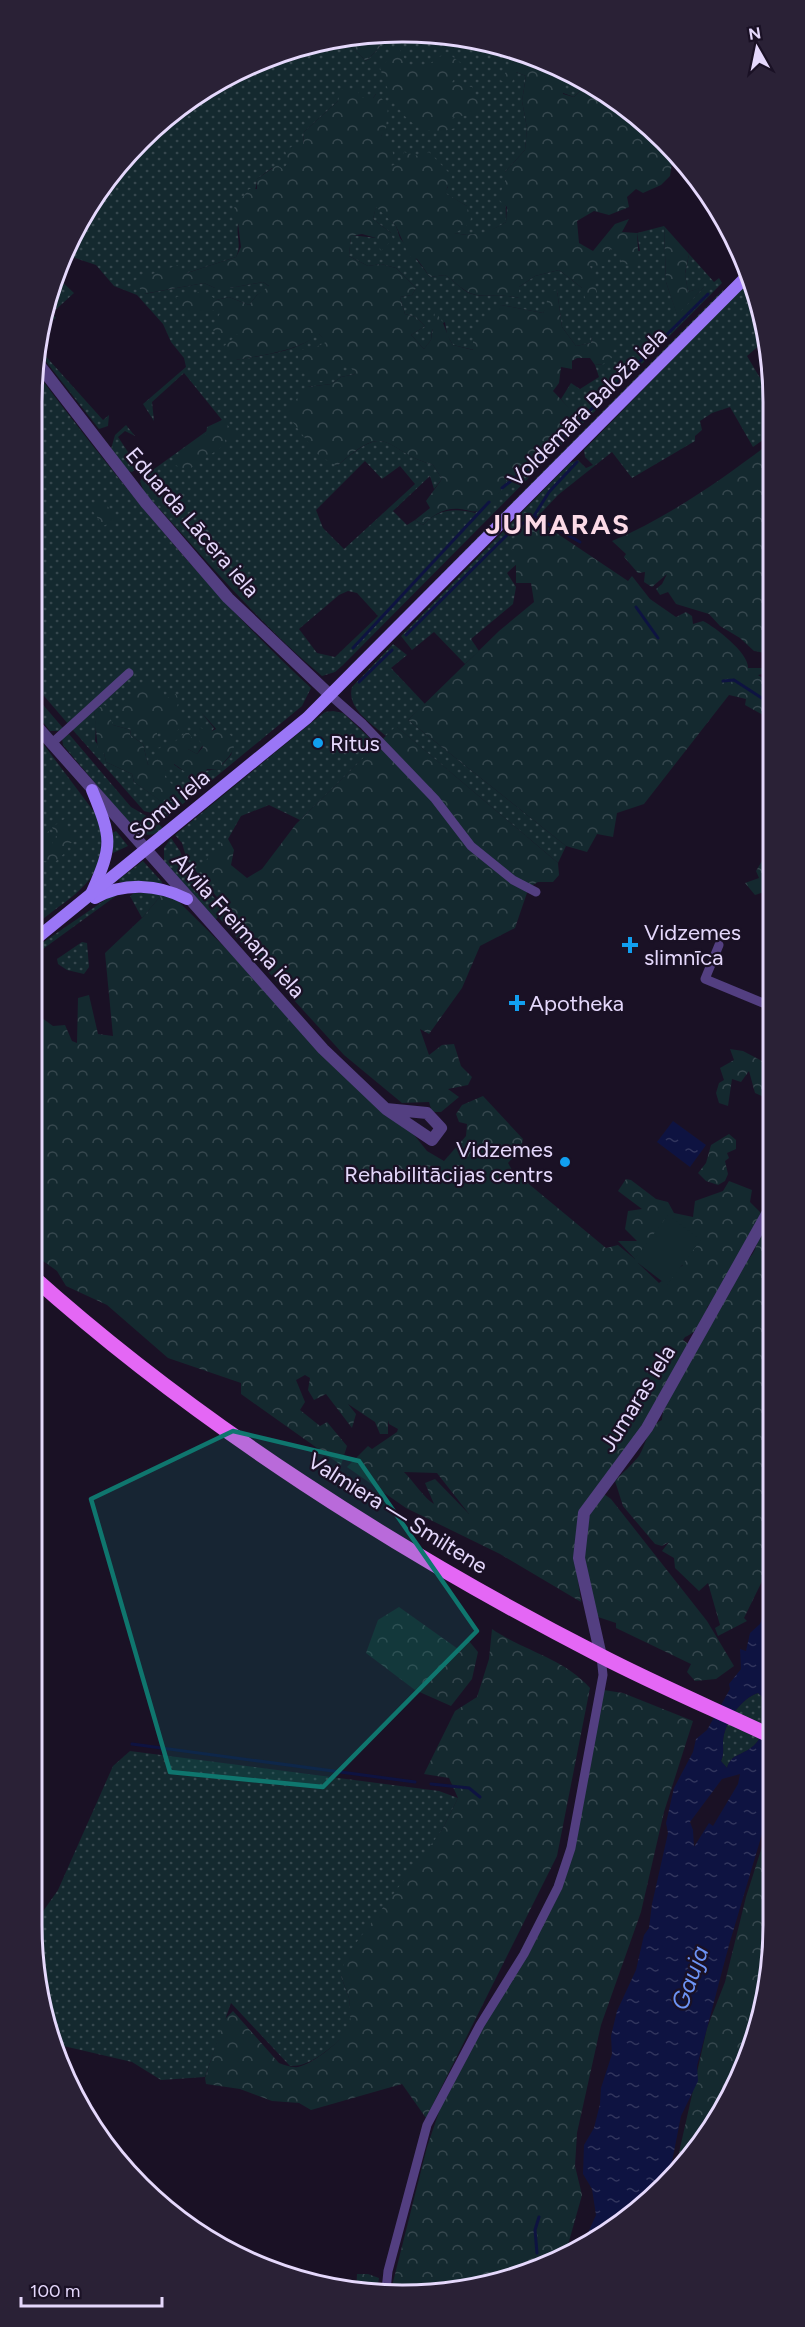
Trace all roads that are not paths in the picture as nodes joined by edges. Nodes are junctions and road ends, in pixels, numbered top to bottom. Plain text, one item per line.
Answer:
1 (742, 281) edge
2 (44, 372) edge
3 (129, 673) dead end
4 (330, 696) junction
5 (42, 733) edge
6 (51, 744) junction
7 (92, 790) junction
8 (145, 851) junction
9 (536, 892) dead end
10 (90, 896) junction
11 (187, 899) junction
12 (65, 915) junction
13 (42, 934) edge
14 (719, 945) dead end
15 (763, 1002) edge
16 (386, 1109) junction
17 (763, 1221) edge
18 (42, 1284) edge
19 (601, 1656) junction
20 (763, 1732) edge
21 (387, 2284) edge

1 - 4 main road, Voldemāra Baloža iela
2 - 4 street, Eduarda Lācera iela
3 - 6 street
4 - 8 main road, Somu iela
4 - 9 street
5 - 6 street, Alvila Freimaņa iela
6 - 7 street, Alvila Freimaņa iela
7 - 8 street, Alvila Freimaņa iela
7 - 10 main road
8 - 10 main road, Somu iela
8 - 11 street, Alvila Freimaņa iela
10 - 12 main road, Somu iela
11 - 12 main road
11 - 16 street, Alvila Freimaņa iela
12 - 13 main road, Somu iela
14 - 15 street
16 - 16 street, Alvila Freimaņa iela
17 - 19 street, Jumaras iela
18 - 19 main road, Valmiera — Smiltene
19 - 20 main road, Valmiera — Smiltene
19 - 21 street

